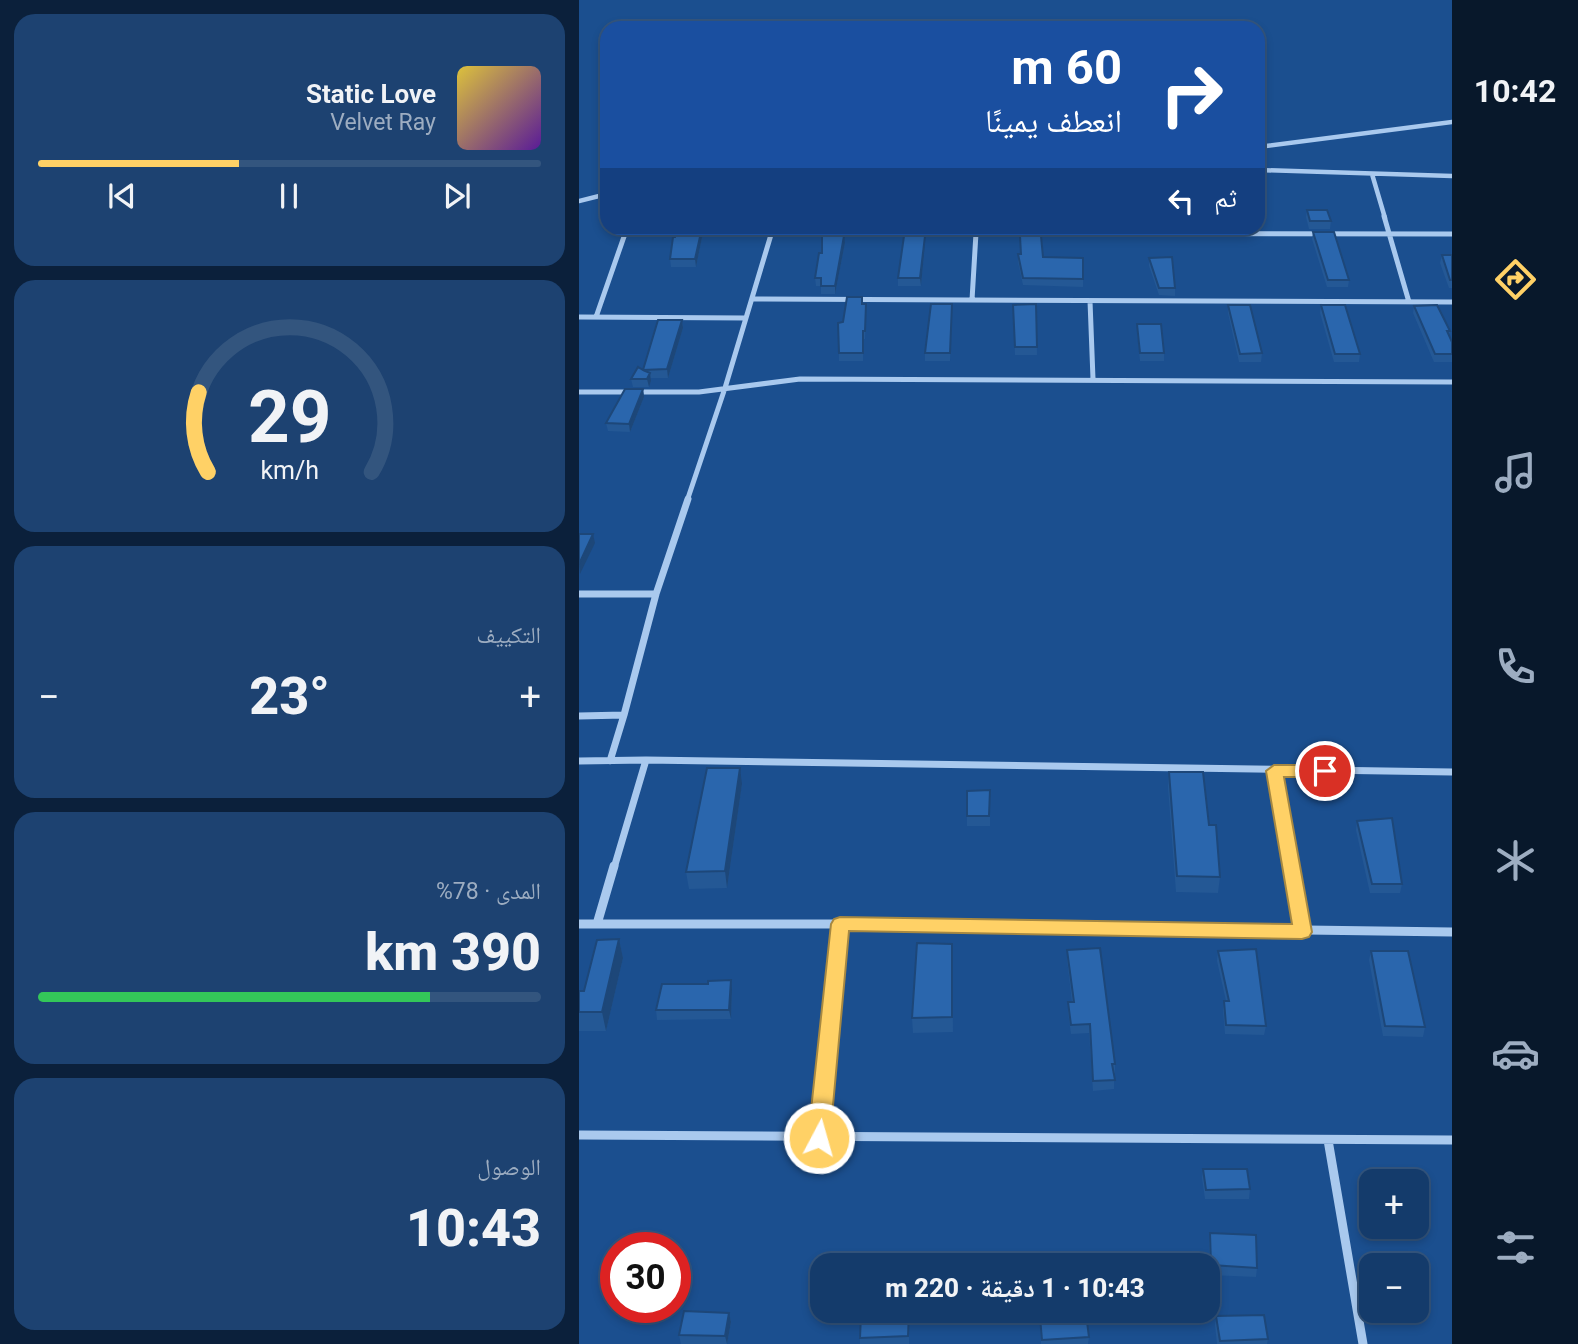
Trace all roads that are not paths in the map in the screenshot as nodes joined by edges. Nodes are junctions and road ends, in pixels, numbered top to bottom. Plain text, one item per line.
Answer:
1 (1452, 122) edge
2 (1265, 146) edge
3 (1265, 170) edge
4 (1372, 174) junction
5 (1452, 176) edge
6 (600, 196) edge
7 (579, 201) edge
8 (1265, 231) edge
9 (1387, 234) junction
10 (1452, 234) edge
11 (625, 235) edge
12 (771, 235) edge
13 (976, 235) edge
14 (752, 299) junction
15 (972, 300) junction
16 (1089, 301) junction
17 (1409, 302) junction
18 (1452, 302) edge
19 (579, 317) edge
20 (596, 317) junction
21 (746, 318) junction
22 (1093, 379) junction
23 (1452, 382) edge
24 (725, 388) junction
25 (579, 392) edge
26 (579, 594) edge
27 (656, 594) junction
28 (624, 715) junction
29 (579, 716) edge
30 (646, 760) junction
31 (579, 761) edge
32 (610, 761) junction
33 (1274, 771) junction
34 (1452, 772) edge
35 (579, 923) edge
36 (597, 924) junction
37 (840, 924) junction
38 (1302, 932) junction
39 (1452, 932) edge
40 (579, 1135) edge
41 (819, 1138) junction
42 (1328, 1140) junction
43 (1452, 1140) edge
44 (1363, 1344) edge

1 - 2 street
3 - 4 street
4 - 5 street
4 - 9 street
6 - 7 street
8 - 9 street
9 - 10 street
9 - 17 street
11 - 20 street
12 - 14 street
13 - 15 street
14 - 15 street
14 - 21 street
15 - 16 street
16 - 17 street
16 - 22 street
17 - 18 street
19 - 20 street
20 - 21 street
21 - 24 street
22 - 23 street
22 - 24 street
24 - 25 street
24 - 27 street
26 - 27 street
27 - 28 street
28 - 29 street
28 - 32 street
30 - 32 street
30 - 33 street
30 - 36 street
31 - 32 street
33 - 34 street
33 - 38 street
35 - 36 street
36 - 37 street
37 - 38 street
37 - 41 street
38 - 39 street
40 - 41 street
41 - 42 street
42 - 43 street
42 - 44 street

